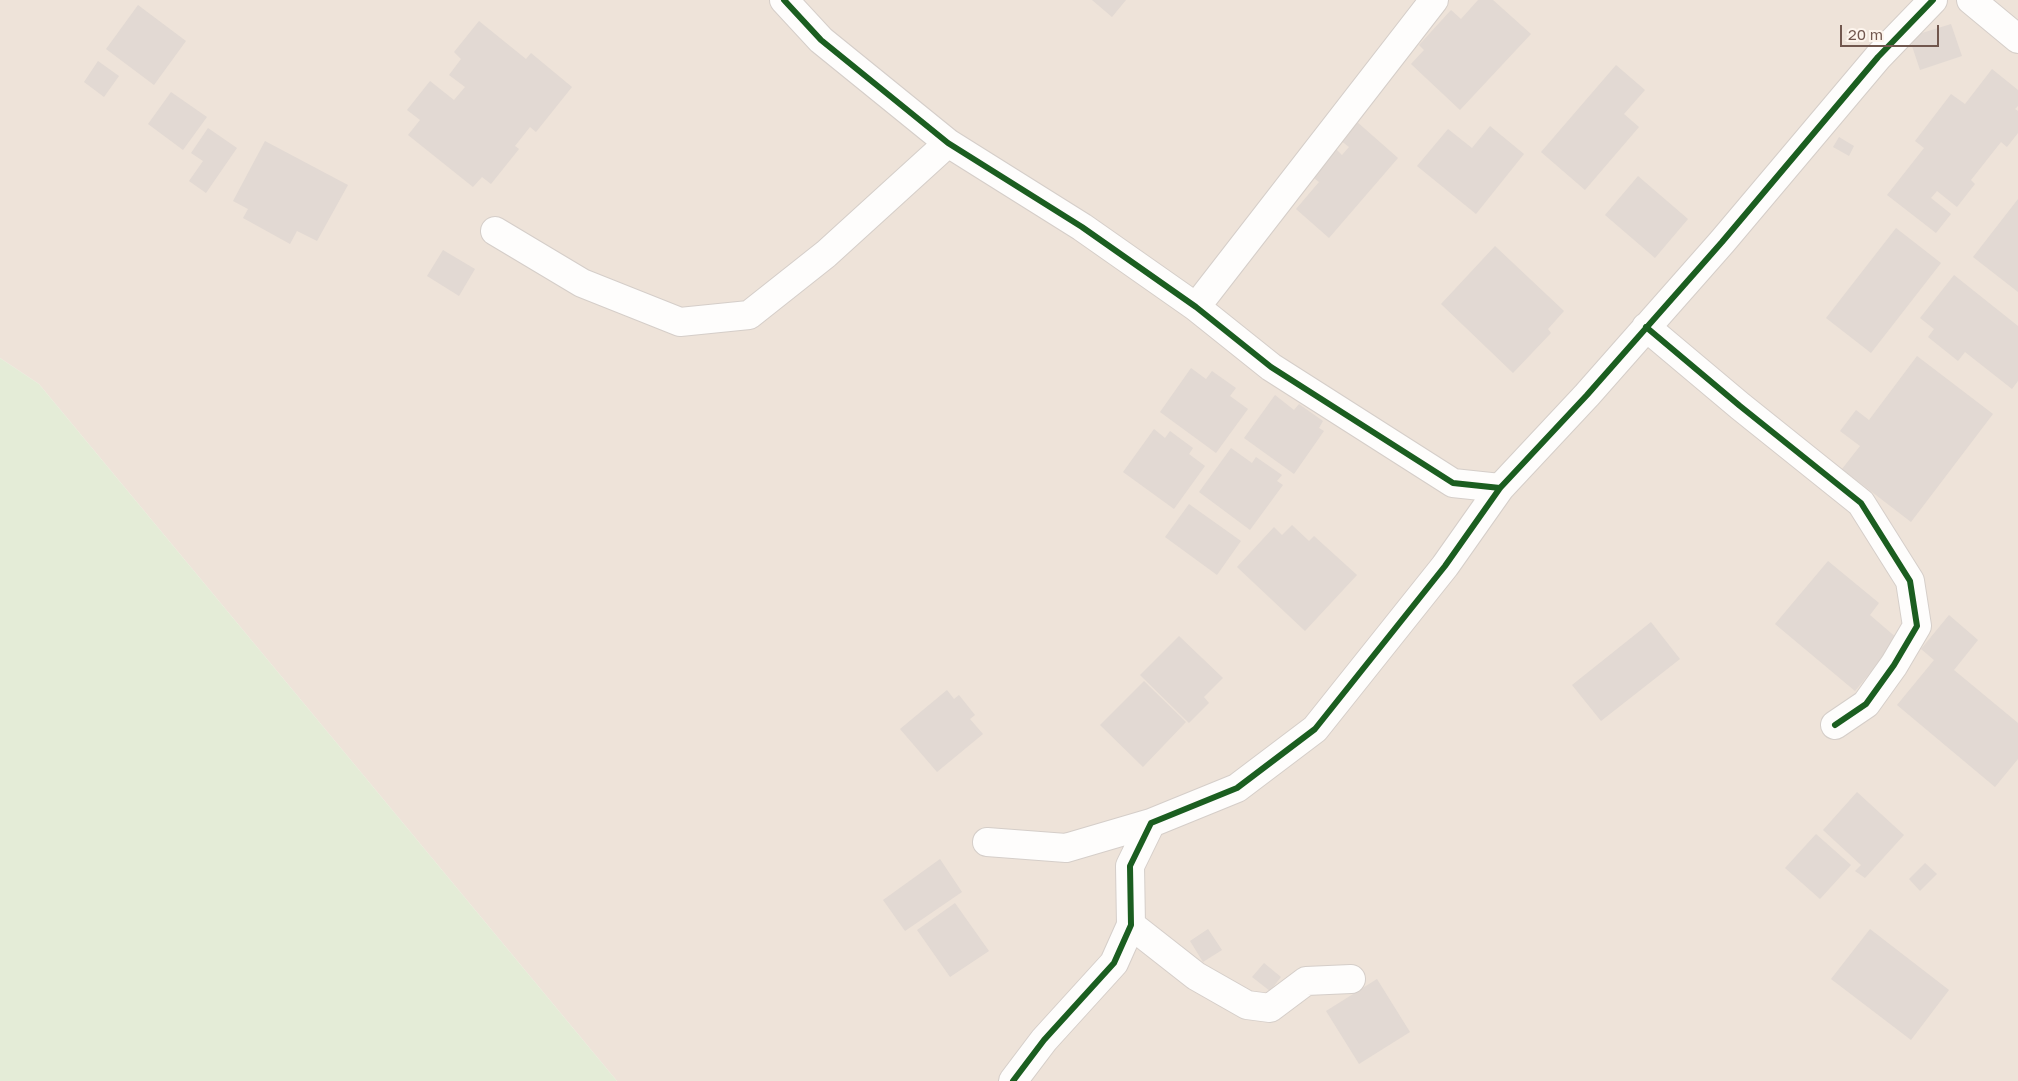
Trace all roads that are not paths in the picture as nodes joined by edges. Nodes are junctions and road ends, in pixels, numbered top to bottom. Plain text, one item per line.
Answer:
1 (784, 0) edge
2 (1434, 0) edge
3 (1933, 0) edge
4 (1971, 0) edge
5 (2018, 39) edge
6 (948, 143) junction
7 (495, 231) dead end
8 (1196, 307) junction
9 (1646, 327) junction
10 (1500, 488) junction
11 (1836, 725) dead end
12 (1152, 824) junction
13 (986, 842) dead end
14 (1131, 925) junction
15 (1351, 979) dead end
16 (1013, 1081) edge

1 - 6 street
2 - 8 street
3 - 9 street
4 - 5 street
6 - 7 street
6 - 8 street
8 - 10 street
9 - 10 street
9 - 11 street
10 - 12 street
12 - 13 street
12 - 14 street
14 - 15 street
14 - 16 street

